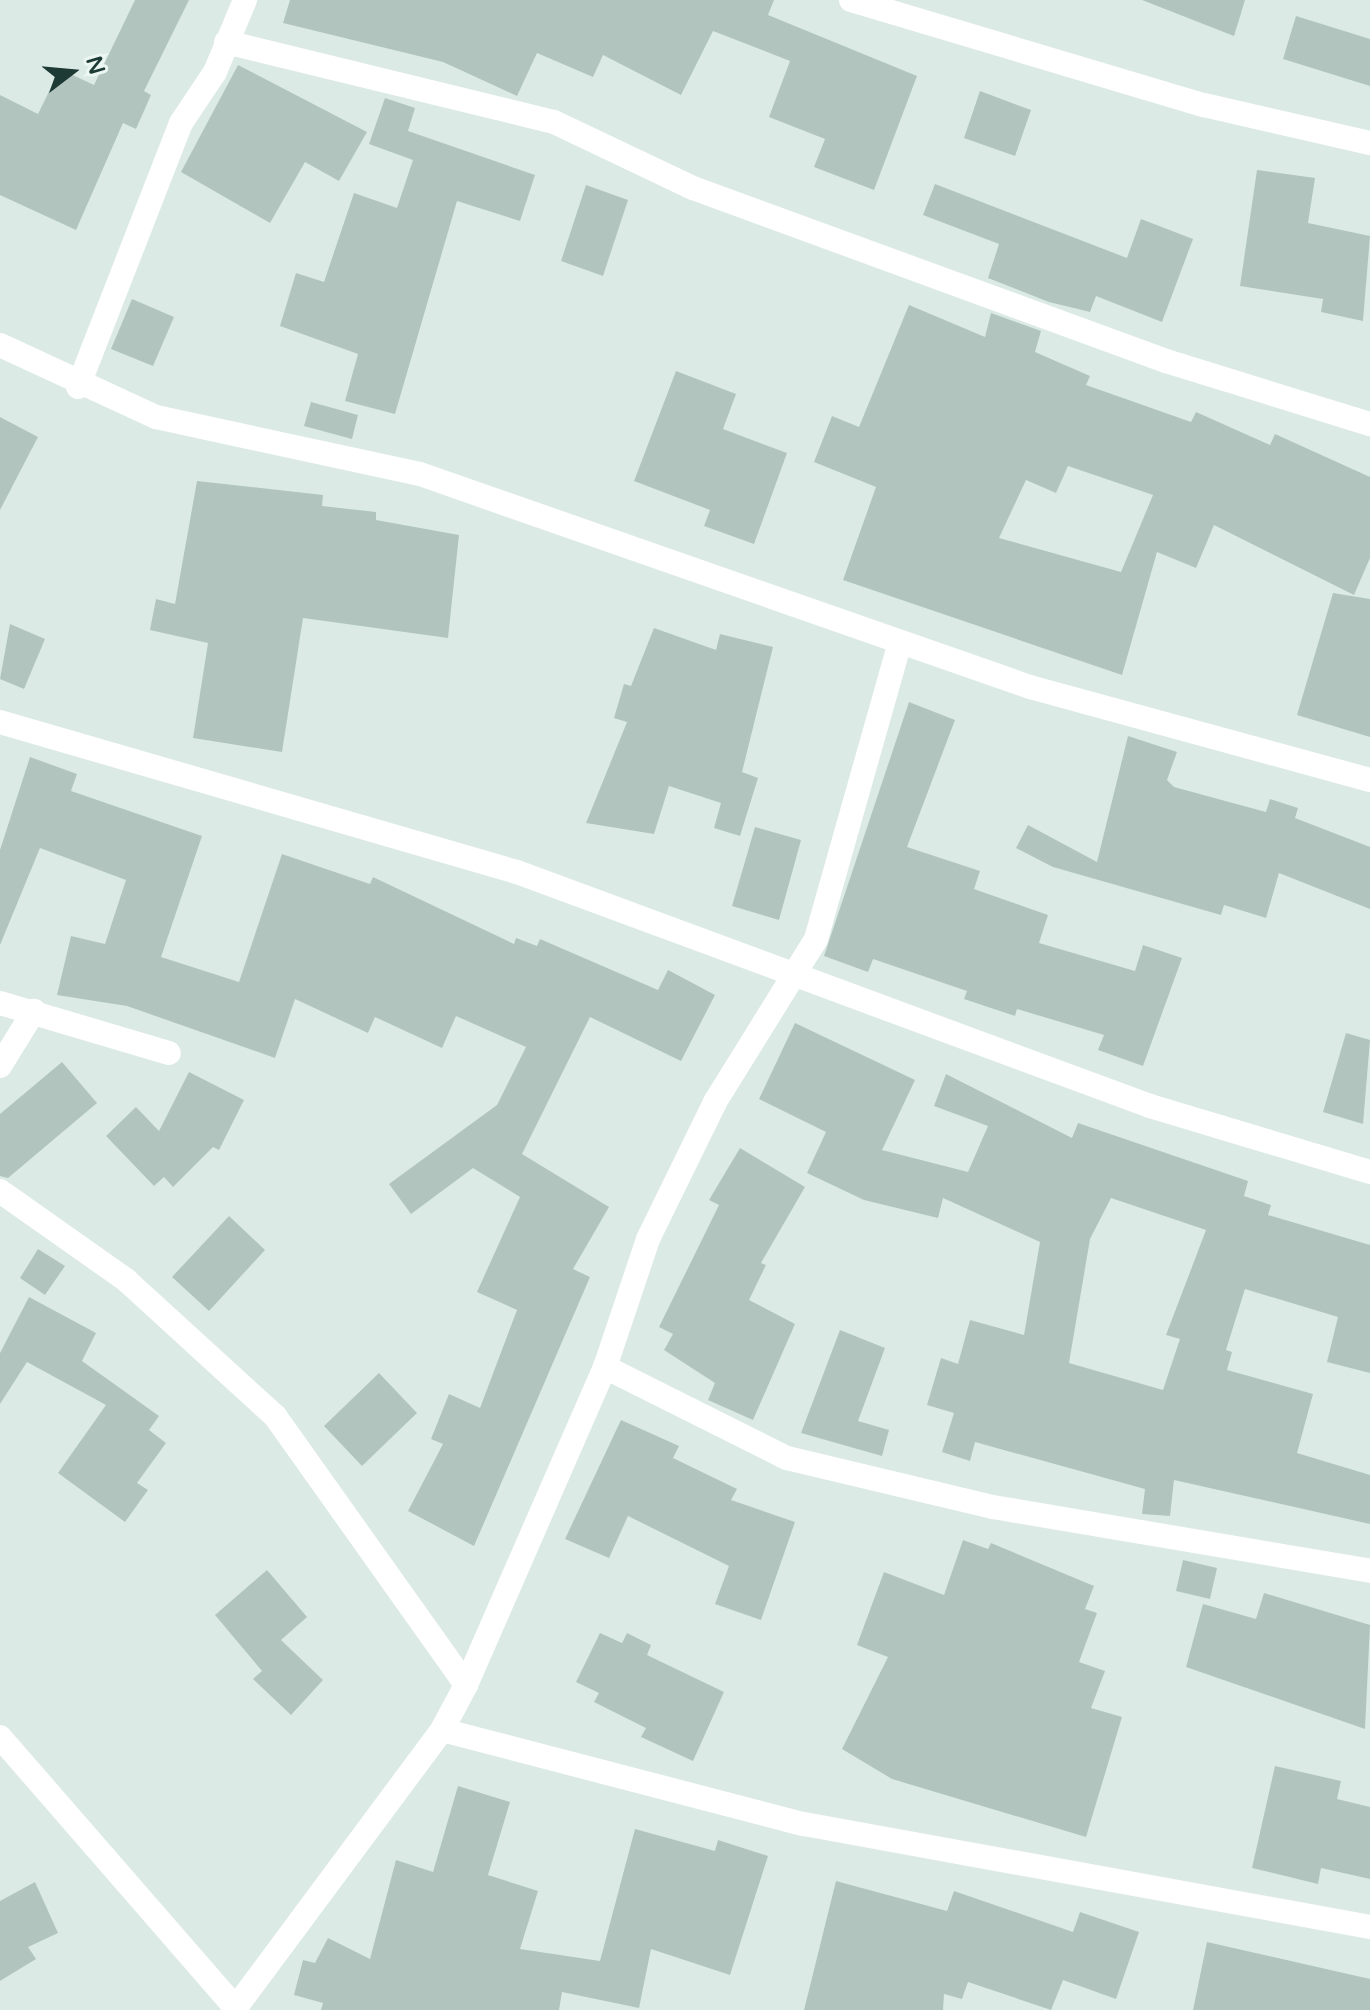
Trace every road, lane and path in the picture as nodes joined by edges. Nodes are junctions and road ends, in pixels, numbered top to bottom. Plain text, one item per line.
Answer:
1 (245, 0) edge
2 (851, 0) edge
3 (226, 42) junction
4 (1370, 143) edge
5 (0, 345) edge
6 (78, 387) junction
7 (1370, 424) edge
8 (900, 642) junction
9 (0, 722) edge
10 (1370, 780) edge
11 (793, 980) junction
12 (0, 1003) edge
13 (34, 1011) junction
14 (169, 1053) dead end
15 (0, 1066) edge
16 (1370, 1172) edge
17 (0, 1191) edge
18 (605, 1367) junction
19 (1370, 1571) edge
20 (466, 1685) junction
21 (442, 1730) junction
22 (0, 1737) edge
23 (1370, 1927) edge
24 (235, 2010) edge

1 - 3 street
2 - 4 street
3 - 6 street
3 - 7 street
5 - 6 street
6 - 8 street
8 - 10 street
8 - 11 street
9 - 11 street
11 - 16 street
11 - 18 street
12 - 13 street
13 - 14 street
13 - 15 street
17 - 20 street
18 - 19 street
18 - 20 street
20 - 21 street
21 - 23 street
21 - 24 street
22 - 24 street

